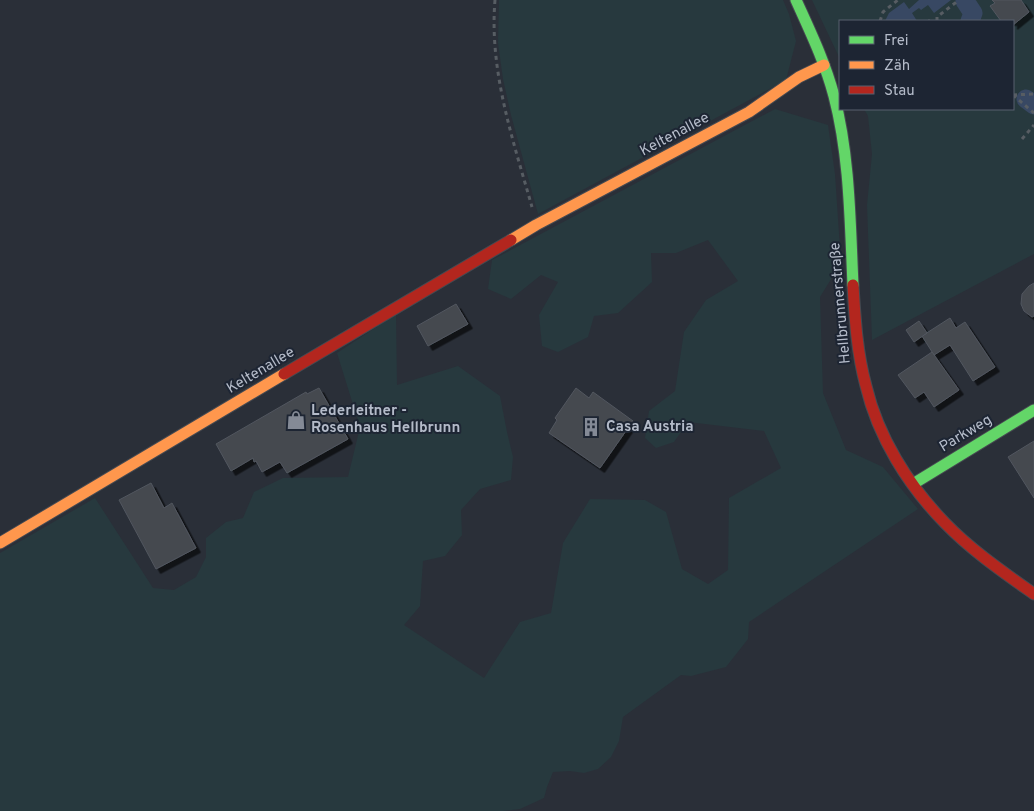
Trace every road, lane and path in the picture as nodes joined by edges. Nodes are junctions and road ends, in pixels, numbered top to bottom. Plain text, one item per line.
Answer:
1 (495, 0) edge
2 (796, 0) edge
3 (898, 0) edge
4 (959, 0) edge
5 (880, 20) edge
6 (937, 20) edge
7 (824, 65) junction
8 (1034, 94) edge
9 (1014, 95) edge
10 (1014, 96) edge
11 (1034, 113) edge
12 (1034, 125) edge
13 (1022, 139) dead end
14 (536, 225) junction
15 (1034, 410) edge
16 (913, 484) junction
17 (0, 543) edge
18 (1034, 594) edge

1 - 14 path
2 - 7 street, Hellbrunnerstraße
3 - 5 path
4 - 6 path
7 - 14 street, Keltenallee
7 - 16 street, Hellbrunnerstraße
8 - 9 path
10 - 11 path
12 - 13 path
14 - 17 street, Keltenallee
15 - 16 street, Parkweg
16 - 18 street, Hellbrunnerstraße

